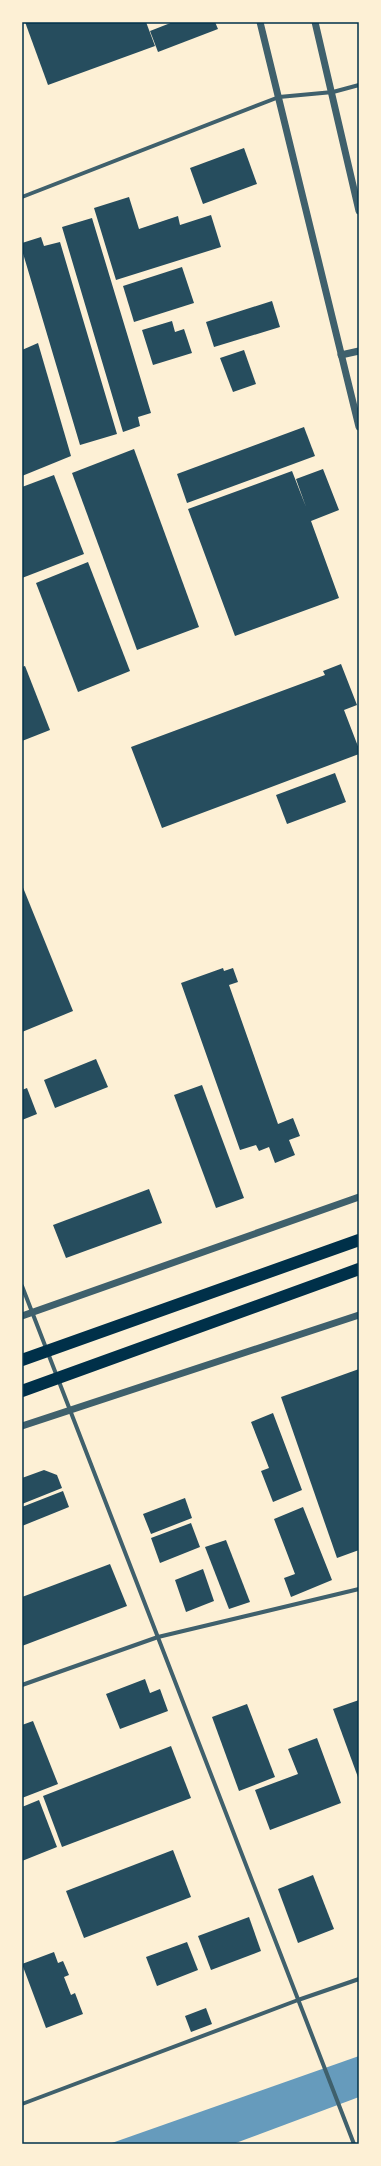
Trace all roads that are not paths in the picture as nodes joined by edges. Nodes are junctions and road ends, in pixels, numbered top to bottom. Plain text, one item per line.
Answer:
1 (260, 22) edge
2 (315, 22) edge
3 (359, 85) edge
4 (333, 92) junction
5 (279, 97) junction
6 (22, 197) edge
7 (359, 211) edge
8 (359, 350) edge
9 (341, 355) junction
10 (359, 427) edge
11 (359, 1197) edge
12 (359, 1240) edge
13 (359, 1270) edge
14 (22, 1286) edge
15 (32, 1312) junction
16 (359, 1315) edge
17 (22, 1316) edge
18 (22, 1360) edge
19 (22, 1391) edge
20 (71, 1410) junction
21 (22, 1426) edge
22 (359, 1589) edge
23 (158, 1637) junction
24 (22, 1685) edge
25 (359, 1979) edge
26 (298, 2000) junction
27 (22, 2104) edge
28 (354, 2144) edge

1 - 5 street
2 - 4 street
3 - 4 street
4 - 5 street
4 - 7 street
5 - 6 street
5 - 9 street
8 - 9 street
9 - 10 street
11 - 15 street
12 - 18 highway
13 - 19 highway
14 - 15 street
15 - 17 street
15 - 20 street
16 - 20 street
20 - 21 street
20 - 23 street
22 - 23 street
23 - 24 street
23 - 26 street
25 - 26 street
26 - 27 street
26 - 28 street

